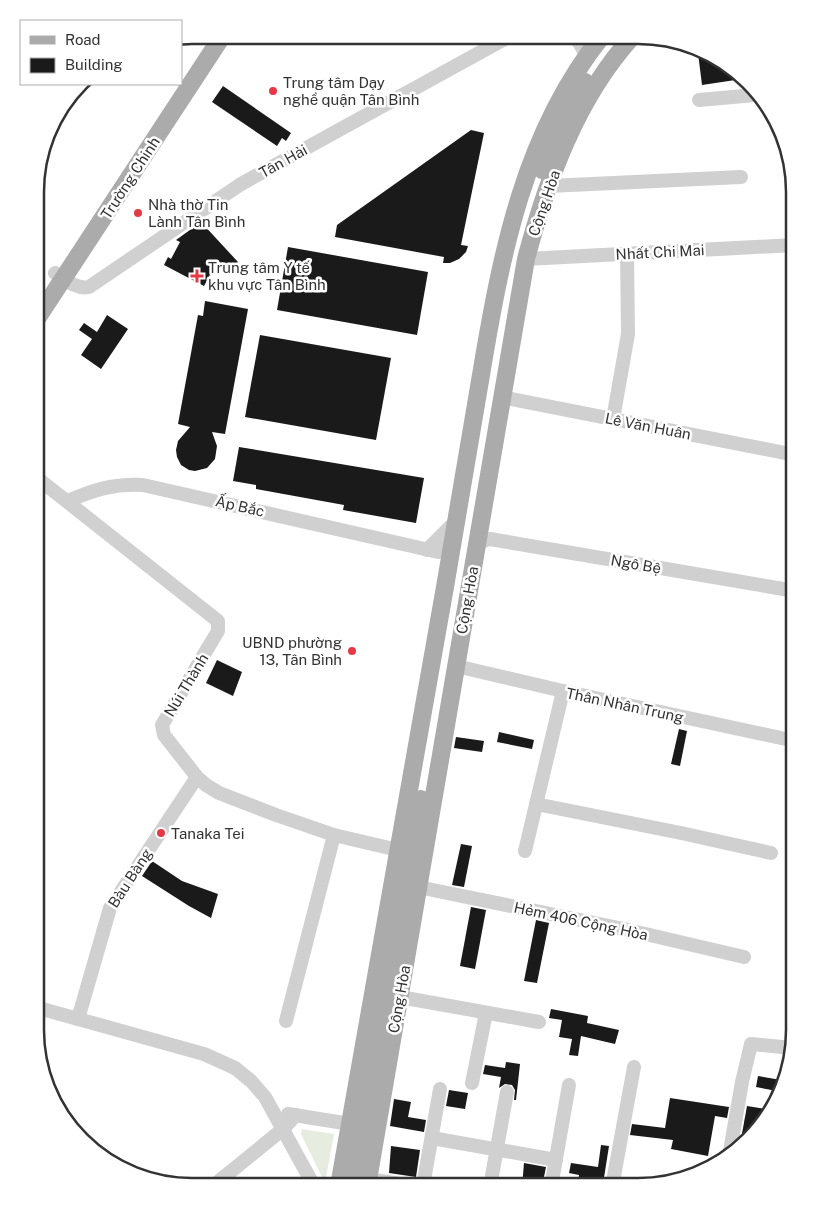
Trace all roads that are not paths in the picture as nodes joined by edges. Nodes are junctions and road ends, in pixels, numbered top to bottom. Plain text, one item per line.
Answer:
1 (206, 44) edge
2 (217, 44) edge
3 (495, 44) edge
4 (580, 44) edge
5 (596, 44) edge
6 (611, 44) edge
7 (626, 44) edge
8 (587, 56) junction
9 (182, 79) edge
10 (178, 85) edge
11 (750, 95) edge
12 (699, 100) dead end
13 (742, 177) dead end
14 (549, 186) junction
15 (786, 245) edge
16 (627, 254) junction
17 (526, 259) junction
18 (59, 276) junction
19 (44, 292) edge
20 (44, 305) edge
21 (501, 397) junction
22 (613, 419) junction
23 (786, 453) edge
24 (44, 483) edge
25 (68, 501) junction
26 (456, 521) junction
27 (464, 546) junction
28 (427, 550) junction
29 (786, 589) edge
30 (456, 666) junction
31 (563, 691) junction
32 (786, 739) edge
33 (197, 777) junction
34 (536, 804) junction
35 (334, 835) junction
36 (398, 850) junction
37 (525, 851) dead end
38 (771, 854) dead end
39 (418, 887) junction
40 (744, 957) dead end
41 (400, 996) junction
42 (44, 1010) edge
43 (486, 1013) junction
44 (78, 1019) junction
45 (286, 1021) dead end
46 (539, 1022) dead end
47 (785, 1047) edge
48 (634, 1067) dead end
49 (472, 1083) dead end
50 (569, 1085) dead end
51 (440, 1089) dead end
52 (507, 1092) dead end
53 (274, 1112) junction
54 (296, 1115) junction
55 (350, 1124) junction
56 (284, 1129) junction
57 (432, 1138) junction
58 (731, 1145) edge
59 (497, 1150) junction
60 (556, 1160) junction
61 (223, 1178) edge
62 (310, 1178) edge
63 (340, 1178) edge
64 (364, 1178) edge
65 (364, 1178) edge
66 (424, 1178) edge
67 (492, 1178) edge
68 (553, 1178) edge
69 (614, 1178) edge

1 - 9 main road, Trường Chinh
2 - 18 main road, Trường Chinh
3 - 18 street, Tân Hải
4 - 8 street
5 - 8 main road, Cộng Hòa
6 - 27 main road, Cộng Hòa
7 - 14 main road, Cộng Hòa
8 - 26 main road, Cộng Hòa
10 - 18 main road, Trường Chinh
11 - 12 street
13 - 14 street
14 - 17 main road, Cộng Hòa
15 - 16 street, Nhất Chi Mai
16 - 17 street, Nhất Chi Mai
16 - 22 street
17 - 21 main road, Cộng Hòa
18 - 19 main road, Trường Chinh
18 - 20 main road, Trường Chinh
21 - 22 street, Lê Văn Huân
21 - 27 main road, Cộng Hòa
22 - 23 street, Lê Văn Huân
24 - 25 street
25 - 28 street, Ấp Bắc
25 - 33 street, Núi Thành
26 - 27 main road, Cộng Hòa
26 - 28 street
27 - 28 street, Ấp Bắc
27 - 29 street, Ngô Bệ
27 - 30 main road, Cộng Hòa
27 - 36 main road, Cộng Hòa
27 - 64 main road, Cộng Hòa
30 - 31 street, Thân Nhân Trung
30 - 39 main road, Cộng Hòa
31 - 32 street, Thân Nhân Trung
31 - 34 street
33 - 35 street, Núi Thành
33 - 44 street, Bàu Bàng
34 - 37 street
34 - 38 street
35 - 36 street, Núi Thành
35 - 45 street
36 - 55 main road, Cộng Hòa
39 - 40 street, Hẻm 406 Cộng Hòa
39 - 41 main road, Cộng Hòa
41 - 43 street
41 - 65 main road, Cộng Hòa
42 - 44 street
43 - 46 street
43 - 49 street
44 - 53 street
47 - 58 street
48 - 69 street
50 - 60 street
51 - 57 street
52 - 59 street
53 - 54 street
53 - 56 street
54 - 55 street
54 - 56 street
55 - 63 main road, Cộng Hòa
56 - 61 street
56 - 62 street
57 - 59 street
57 - 66 street
59 - 60 street
59 - 67 street
60 - 68 street

